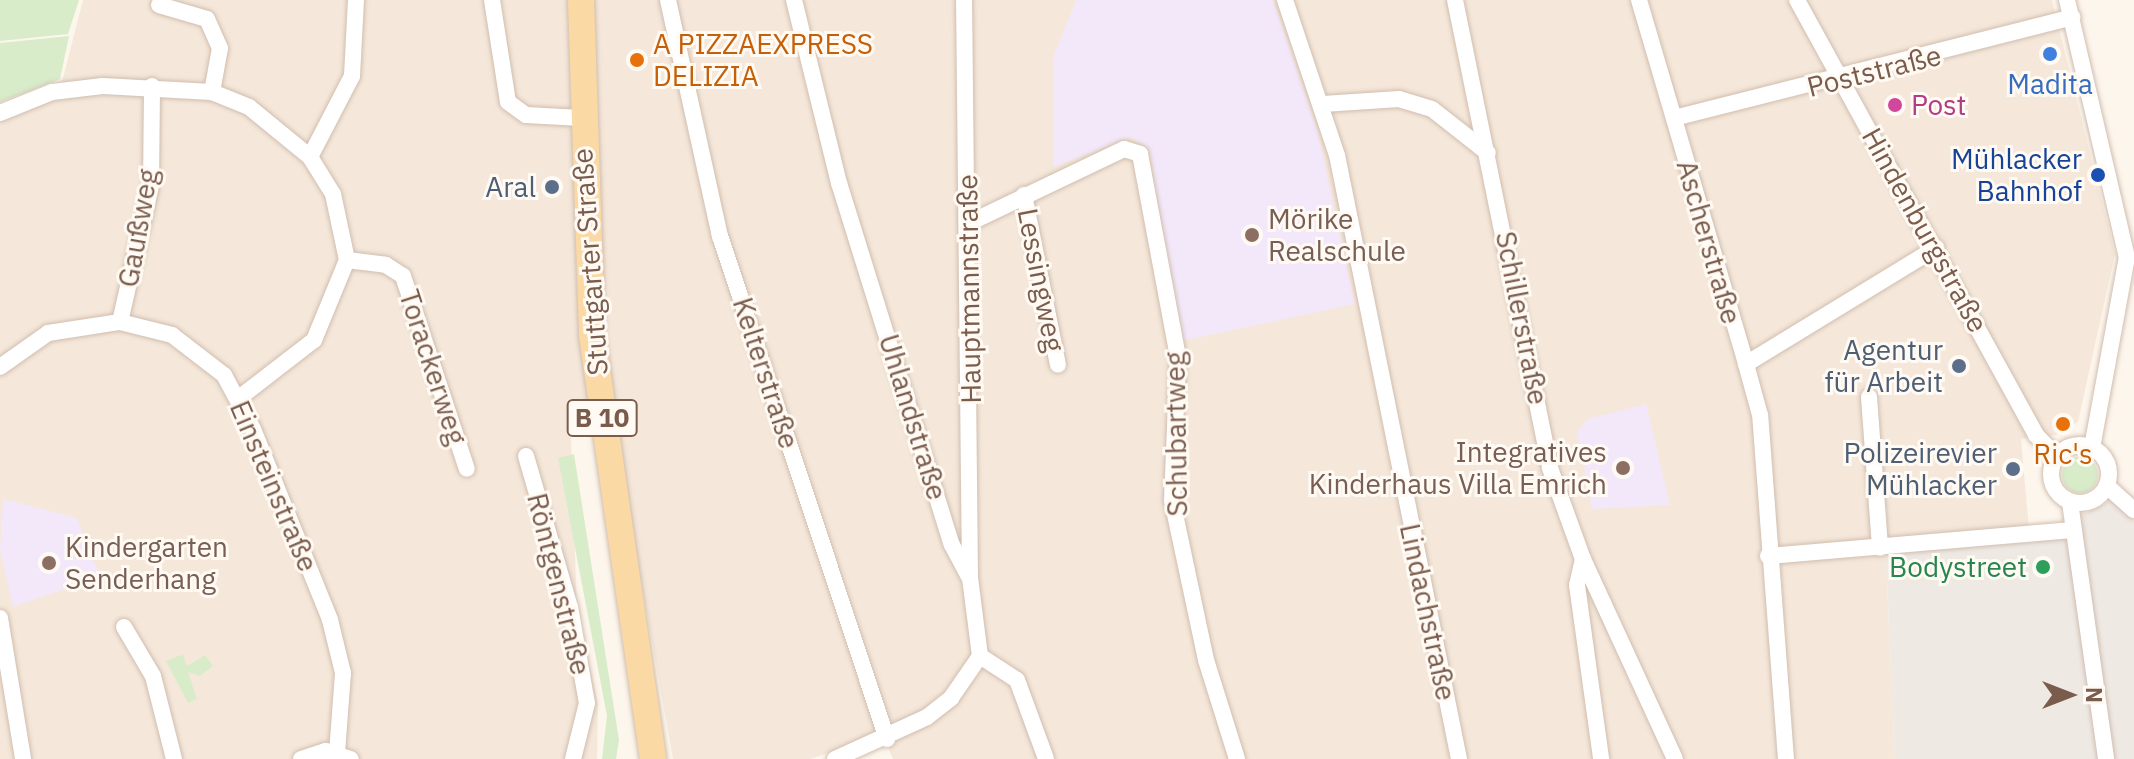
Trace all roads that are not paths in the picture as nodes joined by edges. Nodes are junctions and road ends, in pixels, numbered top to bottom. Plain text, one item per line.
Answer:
1 (356, 0) edge
2 (492, 0) edge
3 (581, 0) edge
4 (668, 0) edge
5 (794, 0) edge
6 (964, 0) edge
7 (1285, 0) edge
8 (1455, 0) edge
9 (1639, 0) edge
10 (1797, 0) edge
11 (2067, 0) edge
12 (159, 5) dead end
13 (2072, 17) junction
14 (1841, 79) junction
15 (152, 86) junction
16 (212, 92) junction
17 (1323, 104) junction
18 (0, 113) edge
19 (581, 118) junction
20 (1674, 118) junction
21 (1488, 153) junction
22 (310, 157) junction
23 (1024, 195) junction
24 (967, 224) junction
25 (1936, 248) junction
26 (347, 260) junction
27 (120, 322) junction
28 (1, 364) edge
29 (1746, 364) junction
30 (1058, 365) dead end
31 (1869, 397) dead end
32 (239, 398) junction
33 (2092, 448) junction
34 (526, 456) dead end
35 (2057, 457) junction
36 (467, 469) dead end
37 (2107, 486) junction
38 (2070, 502) junction
39 (2134, 510) edge
40 (2073, 530) junction
41 (1880, 548) junction
42 (1768, 556) junction
43 (1583, 559) junction
44 (970, 578) junction
45 (0, 618) edge
46 (124, 627) dead end
47 (980, 656) junction
48 (646, 716) junction
49 (887, 739) junction
50 (344, 756) edge
51 (23, 759) edge
52 (174, 759) edge
53 (301, 759) edge
54 (573, 759) edge
55 (644, 759) edge
56 (653, 759) edge
57 (835, 759) edge
58 (1046, 759) edge
59 (1237, 759) edge
60 (1459, 759) edge
61 (1601, 759) edge
62 (1675, 759) edge
63 (1786, 759) edge
64 (2106, 759) edge

1 - 22 street
2 - 19 street
3 - 19 main road, Stuttgarter Straße / B 10
4 - 49 street, Kelterstraße
5 - 44 street, Uhlandstraße
6 - 24 street, Hauptmannstraße
7 - 17 street, Lindachstraße
8 - 21 street, Schillerstraße
9 - 20 street, Ascherstraße
10 - 14 street, Hindenburgstraße
11 - 13 street
12 - 16 street
13 - 14 street, Poststraße
13 - 33 street
14 - 20 street, Poststraße
14 - 25 street, Hindenburgstraße
15 - 16 street
15 - 18 street
15 - 27 street, Gaußweg
16 - 22 street
17 - 21 street
17 - 60 street, Lindachstraße
19 - 48 main road, Stuttgarter Straße / B 10
20 - 29 street, Ascherstraße
21 - 43 street, Schillerstraße
22 - 26 street
23 - 24 street, Schubartweg
23 - 30 street, Lessingweg
23 - 59 street, Schubartweg
24 - 44 street, Hauptmannstraße
25 - 29 street
25 - 35 street, Hindenburgstraße
26 - 32 street
26 - 36 street, Torackerweg
27 - 28 street, Einsteinstraße
27 - 32 street, Einsteinstraße
29 - 42 street, Ascherstraße
31 - 41 street
32 - 50 street, Einsteinstraße
33 - 35 street
33 - 37 street
34 - 54 street, Röntgenstraße
35 - 38 street
37 - 38 street
37 - 39 street
38 - 40 street
40 - 41 street
40 - 64 street
41 - 42 street
42 - 63 street, Ascherstraße
43 - 61 street
43 - 62 street, Schillerstraße
44 - 47 street, Uhlandstraße
45 - 51 street
46 - 52 street
47 - 49 street
47 - 58 street
48 - 55 street
48 - 56 main road, Stuttgarter Straße / B 10
49 - 57 street
50 - 53 street

